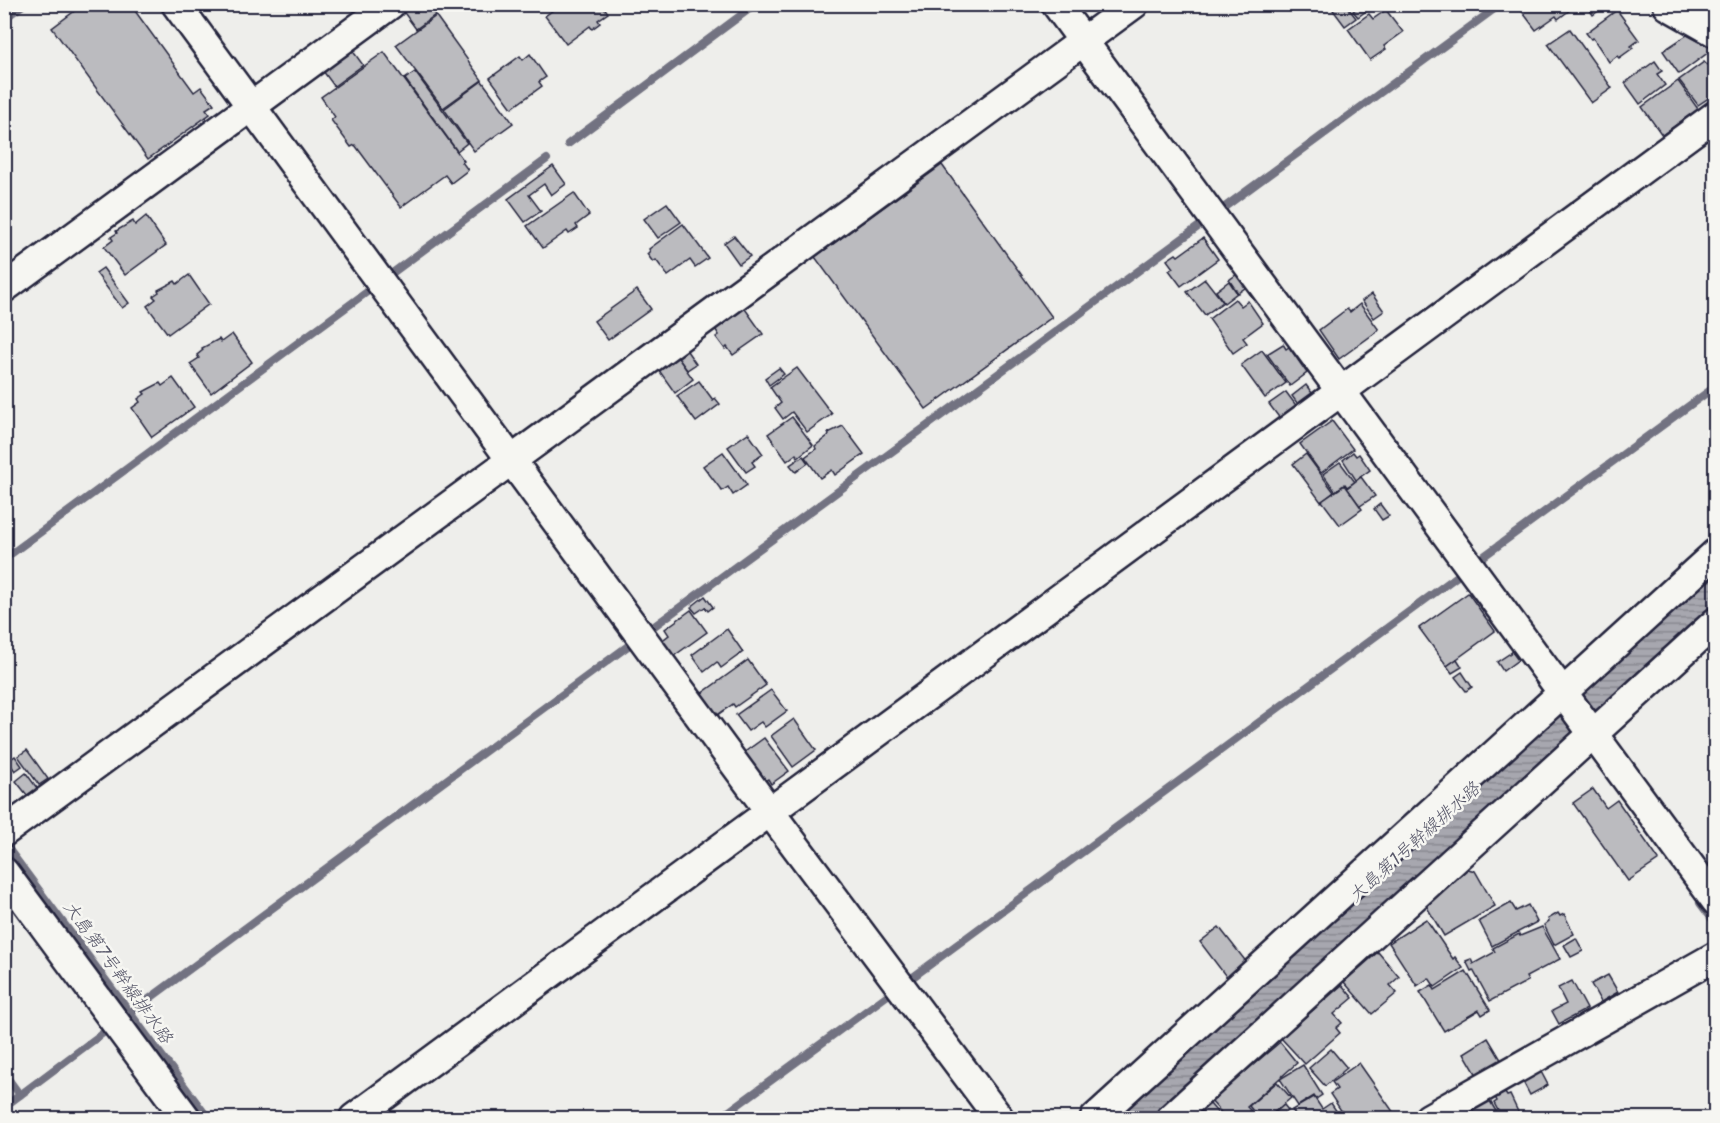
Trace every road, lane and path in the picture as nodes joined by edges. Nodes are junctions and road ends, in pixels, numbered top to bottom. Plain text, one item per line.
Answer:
1 (177, 4) edge
2 (391, 4) edge
3 (1056, 4) edge
4 (1134, 4) edge
5 (1670, 4) edge
6 (1716, 30) edge
7 (1083, 42) junction
8 (252, 106) junction
9 (1716, 115) edge
10 (4, 288) edge
11 (1339, 392) junction
12 (512, 460) junction
13 (1716, 553) edge
14 (1716, 622) edge
15 (1565, 695) junction
16 (1591, 730) junction
17 (770, 812) junction
18 (5, 832) edge
19 (4, 872) edge
20 (1716, 901) edge
21 (1716, 956) edge
22 (186, 1119) edge
23 (354, 1119) edge
24 (999, 1119) edge
25 (1095, 1119) edge
26 (1171, 1119) edge
27 (1429, 1119) edge

1 - 8 street
2 - 8 street
3 - 7 street
4 - 7 street
5 - 6 street
7 - 11 street
7 - 12 street
8 - 10 street
8 - 12 street
9 - 11 street
11 - 15 street
11 - 17 street
12 - 17 street
12 - 18 street
13 - 15 street
14 - 16 street
15 - 16 street
15 - 25 street
16 - 20 street
16 - 26 street
17 - 23 street
17 - 24 street
19 - 22 street
21 - 27 street

